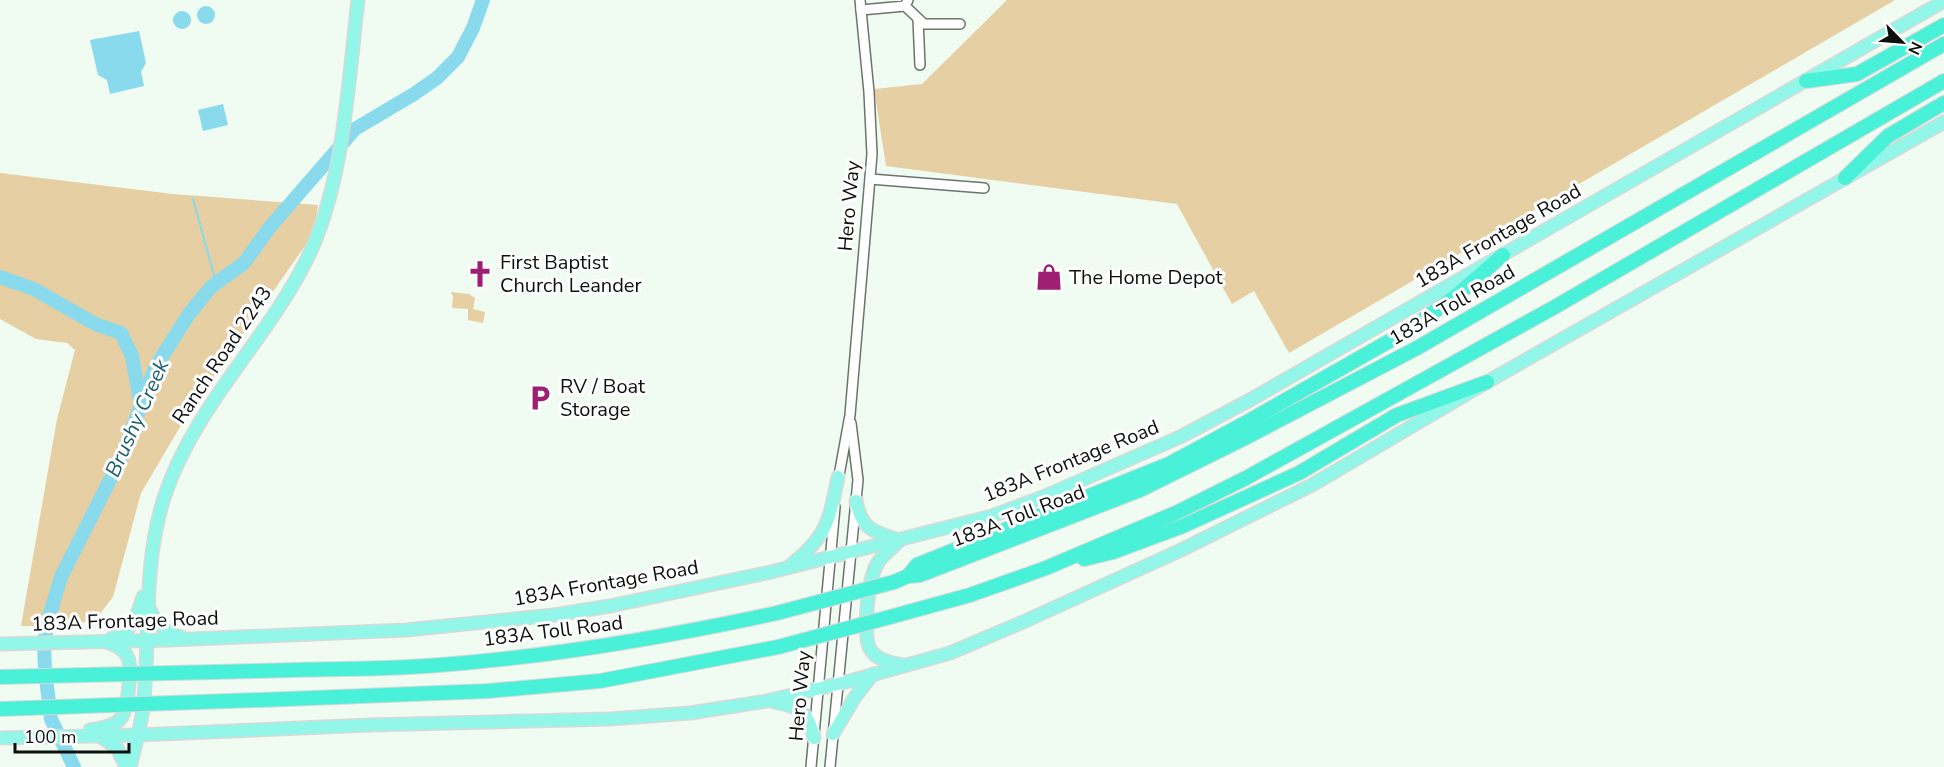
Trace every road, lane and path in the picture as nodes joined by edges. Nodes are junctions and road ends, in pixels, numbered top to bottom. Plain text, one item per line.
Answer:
1 (358, 0) edge
2 (1944, 1) edge
3 (906, 3) edge
4 (861, 5) edge
5 (918, 19) junction
6 (960, 24) dead end
7 (1944, 25) edge
8 (1944, 44) edge
9 (920, 65) dead end
10 (1806, 81) junction
11 (1944, 81) edge
12 (1944, 104) edge
13 (1944, 122) edge
14 (1845, 178) junction
15 (870, 179) junction
16 (984, 188) dead end
17 (1503, 255) junction
18 (1487, 382) junction
19 (850, 415) junction
20 (838, 477) junction
21 (856, 501) junction
22 (900, 540) junction
23 (851, 552) junction
24 (831, 557) junction
25 (789, 567) junction
26 (1047, 568) junction
27 (908, 576) junction
28 (148, 582) junction
29 (147, 603) junction
30 (194, 639) junction
31 (102, 640) junction
32 (147, 640) junction
33 (4, 644) edge
34 (904, 666) junction
35 (873, 674) junction
36 (0, 677) edge
37 (838, 684) junction
38 (819, 688) junction
39 (767, 701) junction
40 (0, 709) edge
41 (97, 733) junction
42 (833, 734) junction
43 (138, 735) junction
44 (4, 737) edge
45 (814, 738) junction
46 (128, 767) edge
47 (811, 767) edge
48 (830, 767) edge

1 - 28 main road, Ranch Road 2243
2 - 10 main road, 183A Frontage Road
3 - 4 street
3 - 5 street
4 - 15 street, Hero Way
5 - 6 street
5 - 9 street
7 - 10 highway
8 - 27 highway, 183A Toll Road
10 - 17 main road, 183A Frontage Road
11 - 26 highway
12 - 14 highway
13 - 14 main road
14 - 18 main road
15 - 16 street
15 - 19 street, Hero Way
17 - 22 main road, 183A Frontage Road
17 - 27 highway
18 - 26 highway
18 - 34 main road
19 - 20 street, Hero Way
19 - 21 street, Hero Way
20 - 24 street, Hero Way
20 - 25 main road
21 - 22 main road
21 - 23 street, Hero Way
22 - 23 main road, 183A Frontage Road
22 - 34 main road
23 - 24 main road, 183A Frontage Road
23 - 37 street, Hero Way
24 - 25 main road, 183A Frontage Road
24 - 38 street, Hero Way
25 - 30 main road, 183A Frontage Road
26 - 40 highway, bridge
27 - 36 highway, 183A Toll Road, bridge
28 - 29 main road, Ranch Road 2243
28 - 31 main road
29 - 30 main road
29 - 32 main road, Ranch Road 2243
30 - 32 main road, 183A Frontage Road
31 - 32 main road, 183A Frontage Road
31 - 33 main road, 183A Frontage Road
31 - 41 main road
32 - 43 main road, Ranch Road 2243
34 - 35 main road
35 - 37 main road
35 - 42 main road
37 - 38 main road
37 - 42 street, Hero Way
38 - 39 main road
38 - 45 street, Hero Way
39 - 43 main road
39 - 45 main road
41 - 43 main road
41 - 44 main road
41 - 46 main road
42 - 48 street, Hero Way
43 - 46 main road, Ranch Road 2243
45 - 47 street, Hero Way

